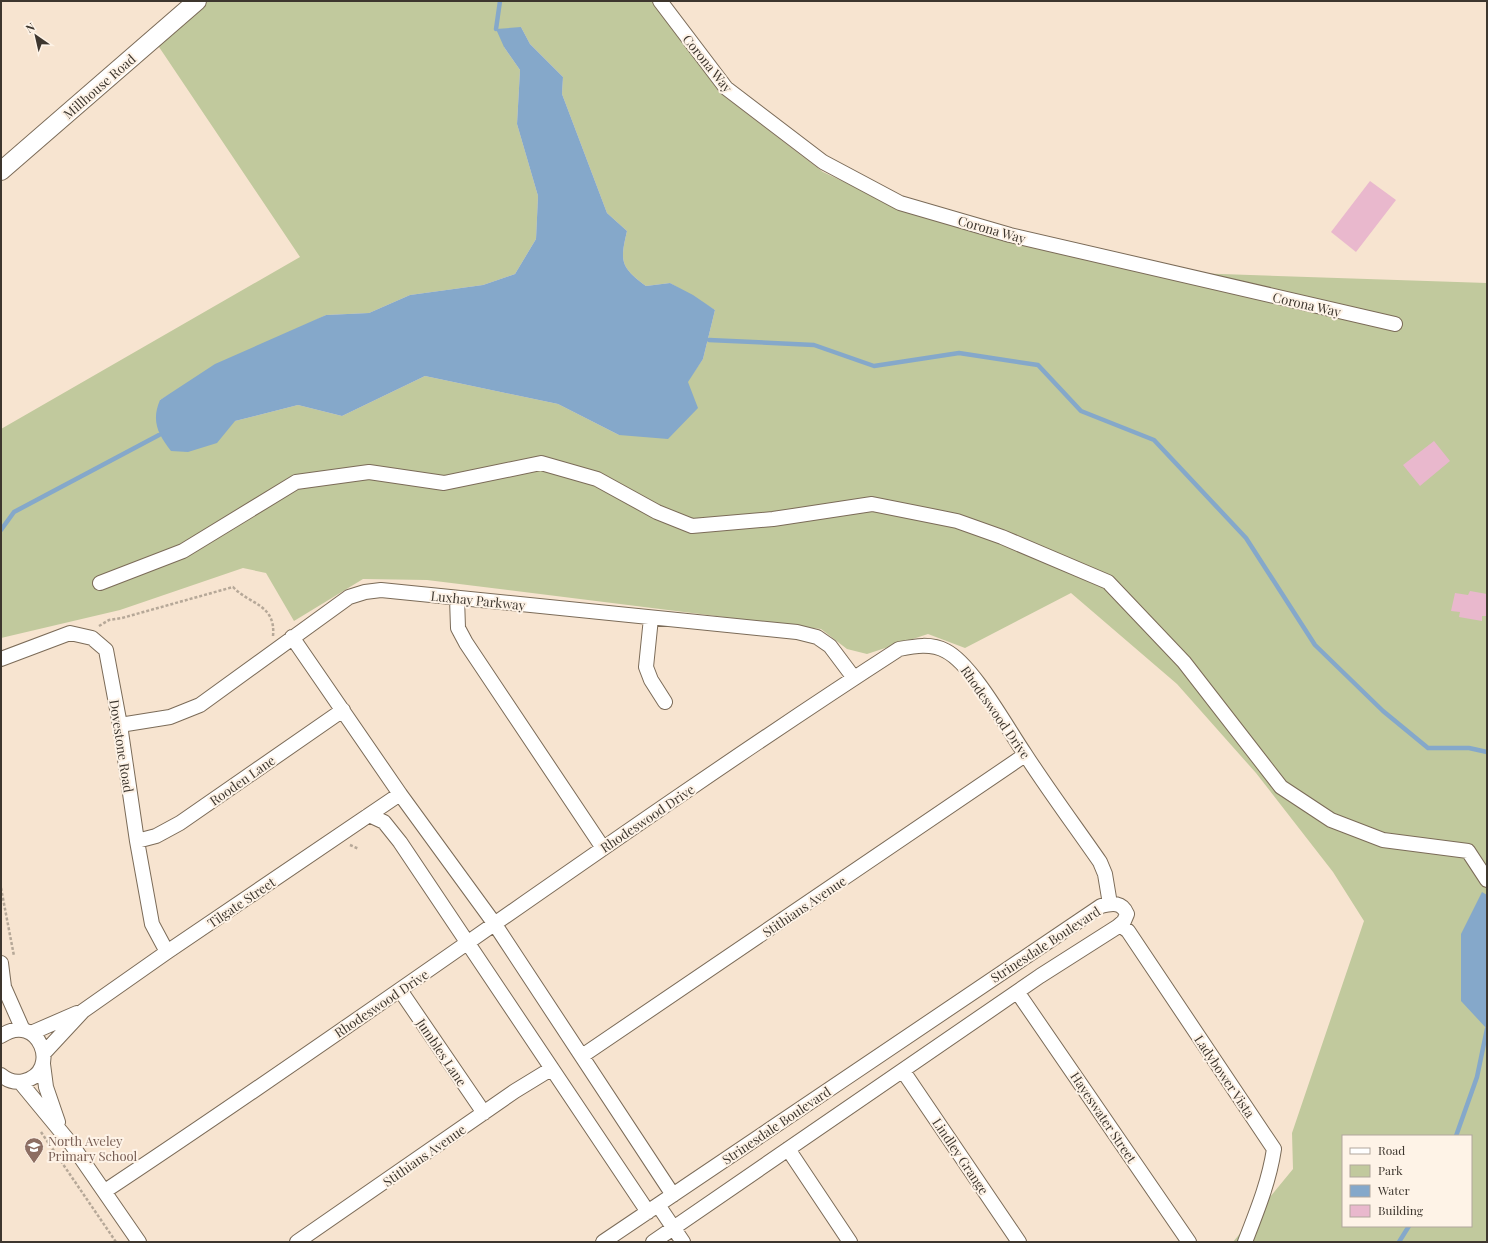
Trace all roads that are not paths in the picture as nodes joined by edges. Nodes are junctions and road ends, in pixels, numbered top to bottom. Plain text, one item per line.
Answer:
1 (197, 1) edge
2 (660, 1) edge
3 (1, 171) edge
4 (1395, 324) dead end
5 (100, 583) dead end
6 (457, 598) junction
7 (651, 618) junction
8 (292, 637) junction
9 (1, 659) edge
10 (854, 678) junction
11 (665, 702) dead end
12 (343, 710) junction
13 (120, 726) junction
14 (1025, 755) junction
15 (400, 794) junction
16 (369, 815) junction
17 (137, 841) junction
18 (603, 848) junction
19 (1487, 880) edge
20 (1110, 904) junction
21 (494, 923) junction
22 (1120, 924) junction
23 (466, 944) junction
24 (167, 952) junction
25 (8, 962) edge
26 (4, 987) junction
27 (400, 990) junction
28 (1018, 993) junction
29 (1, 1005) edge
30 (83, 1010) junction
31 (27, 1032) junction
32 (1, 1036) edge
33 (582, 1056) junction
34 (43, 1059) junction
35 (551, 1069) junction
36 (903, 1071) junction
37 (3, 1078) edge
38 (20, 1082) junction
39 (484, 1113) junction
40 (62, 1133) junction
41 (788, 1149) junction
42 (105, 1191) junction
43 (673, 1195) junction
44 (653, 1209) junction
45 (674, 1229) junction
46 (139, 1242) edge
47 (297, 1242) edge
48 (603, 1242) edge
49 (653, 1242) edge
50 (683, 1242) edge
51 (850, 1242) edge
52 (1020, 1242) edge
53 (1189, 1242) edge
54 (1245, 1242) edge

1 - 3 main road, Millhouse Road
2 - 4 street, Corona Way
5 - 19 street
6 - 7 street, Luxhay Parkway
6 - 8 street, Luxhay Parkway
6 - 18 street
7 - 10 street, Luxhay Parkway
7 - 11 street
8 - 12 street
8 - 13 street, Luxhay Parkway
9 - 13 street, Dovestone Road
10 - 14 street, Rhodeswood Drive
10 - 18 street, Rhodeswood Drive
12 - 15 street
12 - 17 street, Rooden Lane
13 - 17 street, Dovestone Road
14 - 20 street, Rhodeswood Drive
14 - 33 street, Stithians Avenue
15 - 16 street, Tilgate Street
15 - 21 street
16 - 23 street
16 - 24 street, Tilgate Street
17 - 24 street, Dovestone Road
18 - 21 street, Rhodeswood Drive
20 - 22 street, Strinesdale Boulevard
20 - 43 street, Strinesdale Boulevard
21 - 23 street, Rhodeswood Drive
21 - 33 street
22 - 28 street, Strinesdale Boulevard
22 - 54 street, Ladybower Vista
23 - 27 street, Rhodeswood Drive
23 - 35 street
24 - 30 street, Tilgate Street
25 - 26 street
26 - 29 street
26 - 31 street
27 - 39 street, Jumbles Lane
27 - 42 street, Rhodeswood Drive
28 - 36 street, Strinesdale Boulevard
28 - 53 street, Hayeswater Street
30 - 31 street, Tilgate Street
30 - 34 street, Tilgate Street
31 - 32 street, Tilgate Street
31 - 34 street
33 - 43 street
34 - 38 street, Tilgate Street
34 - 40 street
35 - 39 street, Stithians Avenue
35 - 44 street
36 - 41 street, Strinesdale Boulevard
36 - 52 street, Lindley Grange
37 - 38 street
38 - 40 street
39 - 47 street, Stithians Avenue
40 - 42 street
41 - 45 street, Strinesdale Boulevard
41 - 51 street
42 - 46 street
43 - 44 street, Strinesdale Boulevard
44 - 45 street
44 - 48 street, Strinesdale Boulevard
45 - 49 street, Strinesdale Boulevard
45 - 50 street

